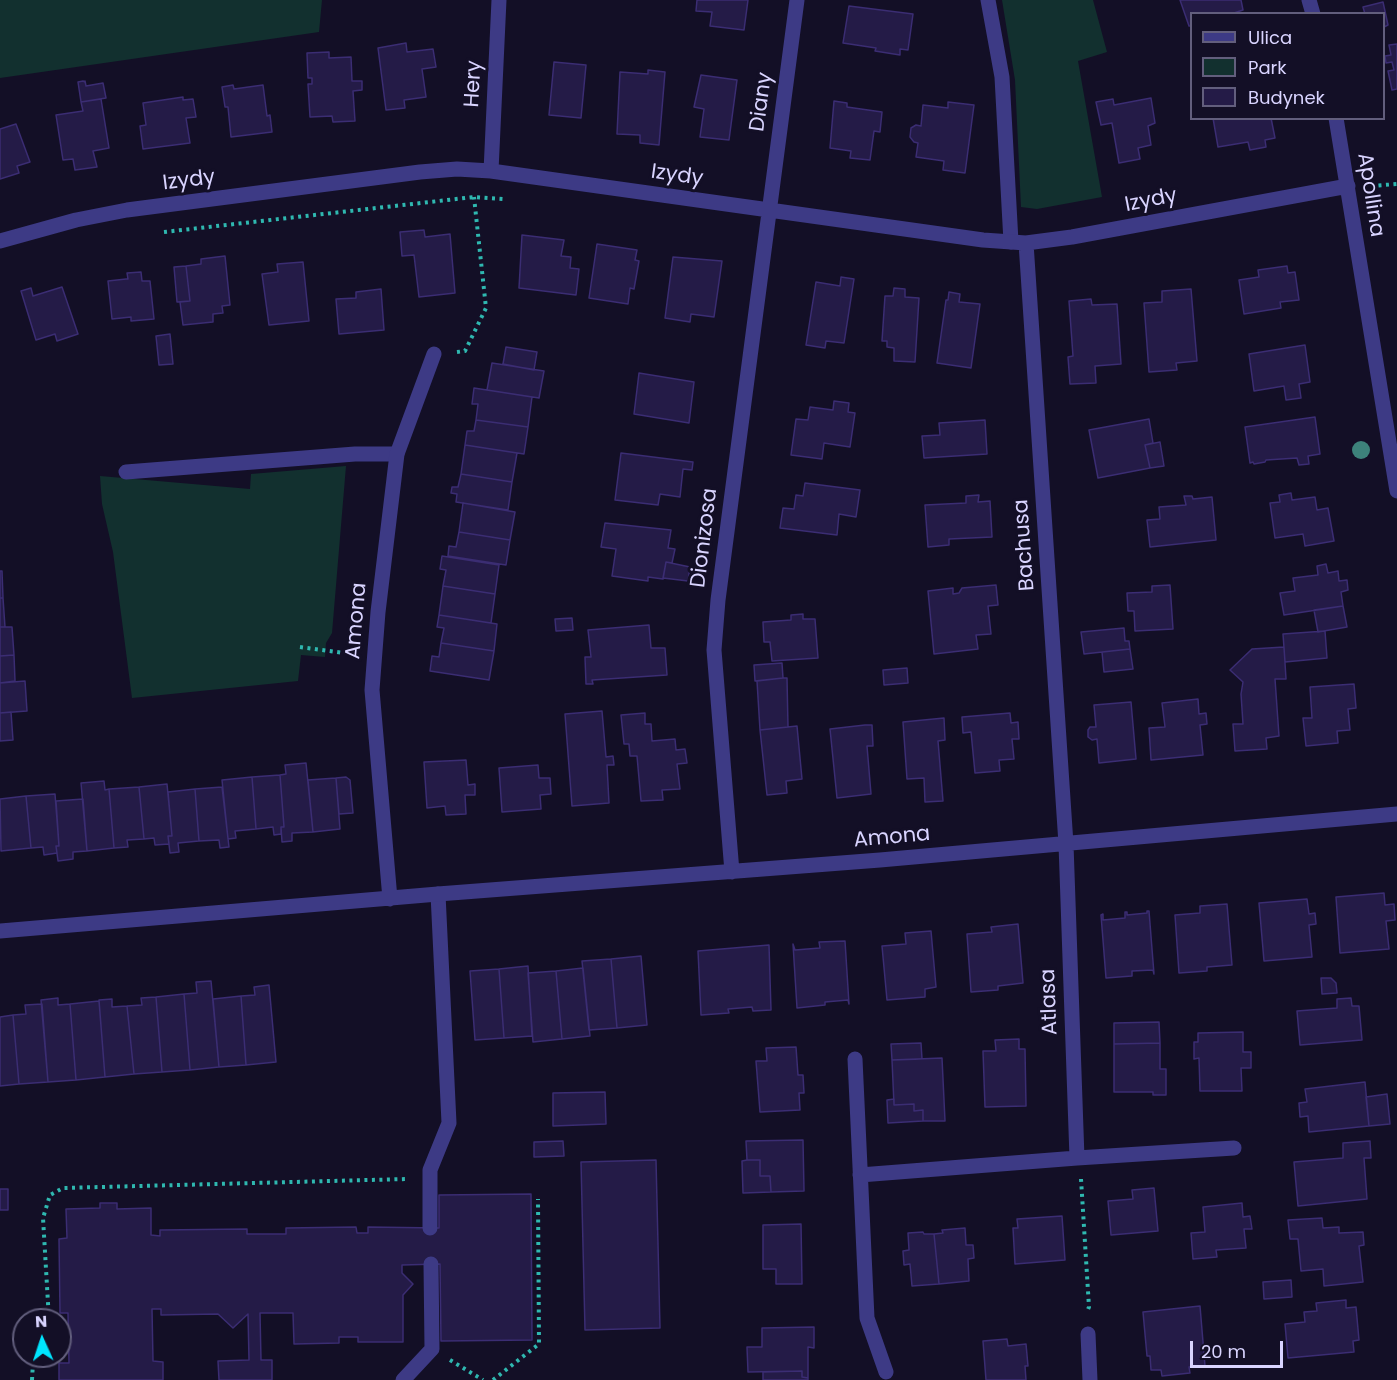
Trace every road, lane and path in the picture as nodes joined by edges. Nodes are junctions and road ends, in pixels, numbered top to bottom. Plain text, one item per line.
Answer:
1 (499, 0) edge
2 (797, 0) edge
3 (988, 0) edge
4 (1336, 120) edge
5 (490, 171) junction
6 (1348, 186) junction
7 (474, 197) junction
8 (506, 199) dead end
9 (769, 210) junction
10 (159, 232) dead end
11 (0, 241) edge
12 (1018, 243) junction
13 (435, 354) joint
14 (397, 454) junction
15 (126, 472) dead end
16 (1397, 491) edge
17 (300, 647) dead end
18 (352, 653) dead end
19 (1397, 814) edge
20 (1066, 844) junction
21 (732, 872) junction
22 (438, 894) junction
23 (390, 898) junction
24 (0, 931) edge
25 (855, 1059) dead end
26 (1234, 1148) dead end
27 (1077, 1158) junction
28 (860, 1175) junction
29 (430, 1179) junction
30 (538, 1199) dead end
31 (430, 1228) dead end
32 (431, 1264) dead end
33 (48, 1308) edge
34 (1086, 1314) dead end
35 (1088, 1334) dead end
36 (447, 1358) dead end
37 (886, 1372) dead end
38 (403, 1380) edge
39 (483, 1380) edge
40 (493, 1380) edge
41 (1090, 1380) edge

1 - 5 street, Hery
2 - 9 street, Diany
3 - 12 street, Bachusa
4 - 6 street, Apollina
5 - 9 street, Izydy
5 - 11 street, Izydy
6 - 12 street, Izydy
6 - 16 street, Apollina
7 - 8 path
7 - 10 path
7 - 13 path
9 - 12 street, Izydy
9 - 21 street, Dionizosa
12 - 20 street, Bachusa
13 - 14 street, Amona
14 - 15 street
14 - 23 street, Amona
17 - 18 path
19 - 20 street, Amona
20 - 21 street, Amona
20 - 27 street, Atlasa
21 - 22 street, Amona
22 - 23 street, Amona
22 - 29 street
23 - 24 street, Amona
25 - 28 street
26 - 27 street
27 - 28 street
27 - 34 path
28 - 37 street
29 - 31 street
29 - 33 path
30 - 40 path
32 - 38 street
35 - 41 street
36 - 39 path

